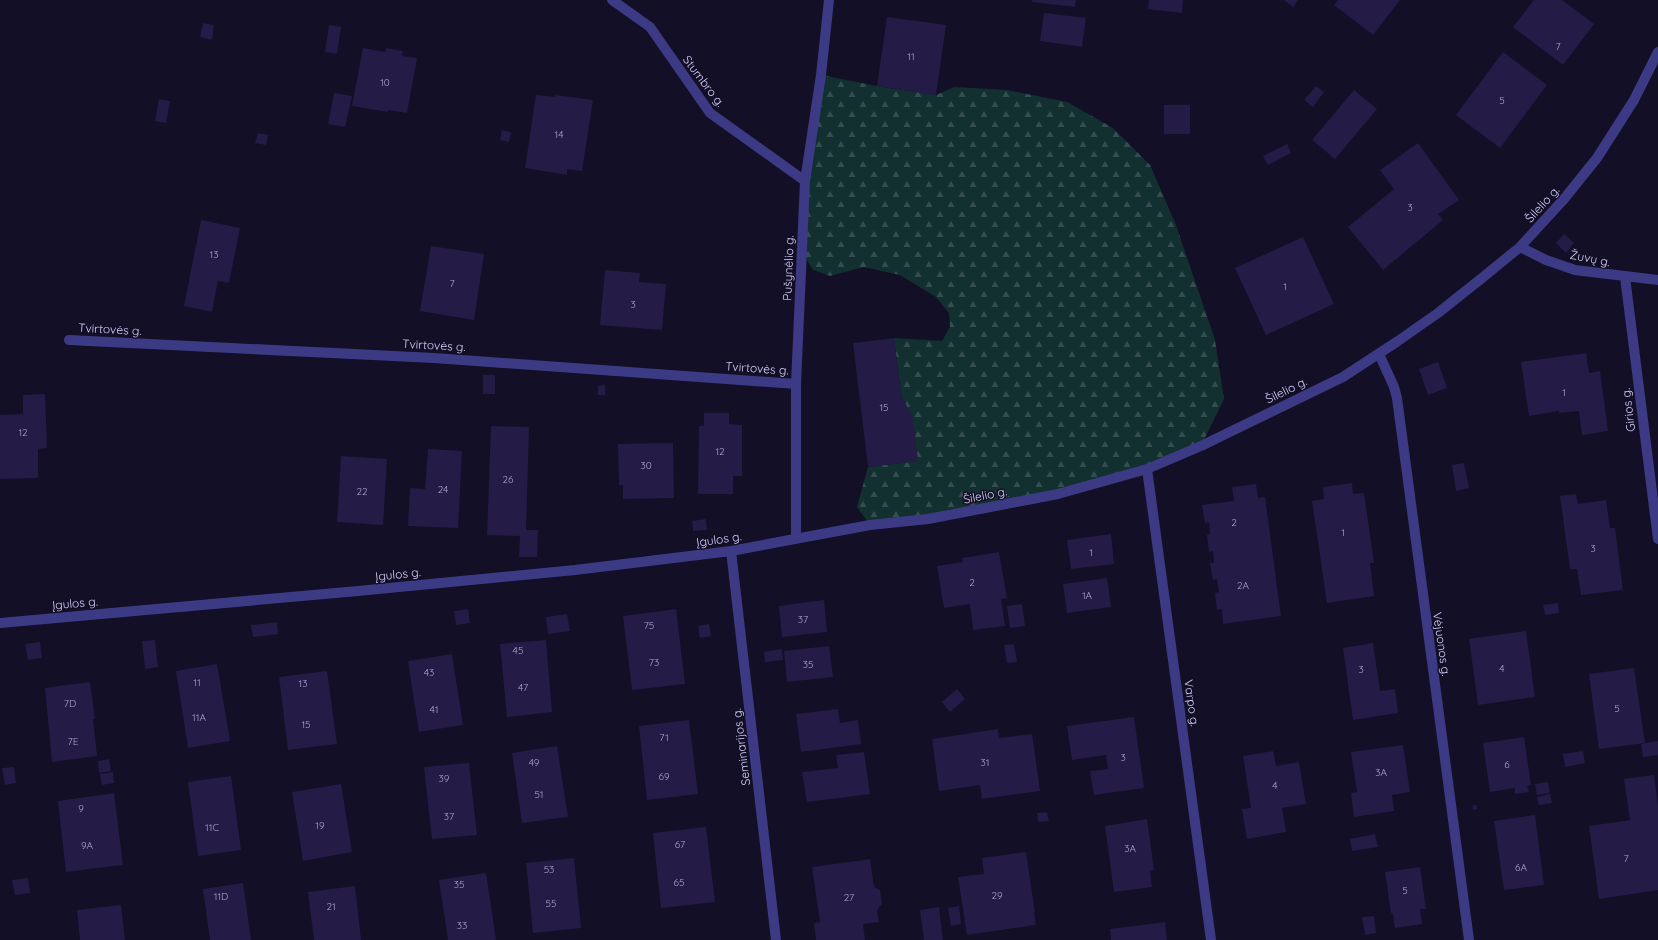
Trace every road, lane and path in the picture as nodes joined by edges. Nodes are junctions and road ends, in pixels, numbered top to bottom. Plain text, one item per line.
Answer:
1 (612, 0) edge
2 (829, 0) edge
3 (1658, 52) edge
4 (805, 181) junction
5 (1520, 247) junction
6 (1625, 277) junction
7 (1658, 280) edge
8 (69, 340) dead end
9 (1379, 354) junction
10 (796, 384) junction
11 (1147, 469) junction
12 (796, 538) junction
13 (1658, 539) edge
14 (731, 551) junction
15 (0, 623) edge
16 (776, 940) edge
17 (1211, 940) edge
18 (1469, 940) edge

1 - 4 street, Stumbro g.
2 - 4 street, Pušynėlio g.
3 - 5 street, Šilelio g.
4 - 10 street, Pušynėlio g.
5 - 6 street, Žuvų g.
5 - 9 street, Šilelio g.
6 - 7 street, Žuvų g.
6 - 13 street, Girios g.
8 - 10 street, Tvirtovės g.
9 - 11 street, Šilelio g.
9 - 18 street, Vėjuonos g.
10 - 12 street, Pušynėlio g.
11 - 12 street, Šilelio g.
11 - 17 street, Varpo g.
12 - 14 street, Įgulos g.
14 - 15 street, Įgulos g.
14 - 16 street, Seminarijos g.

